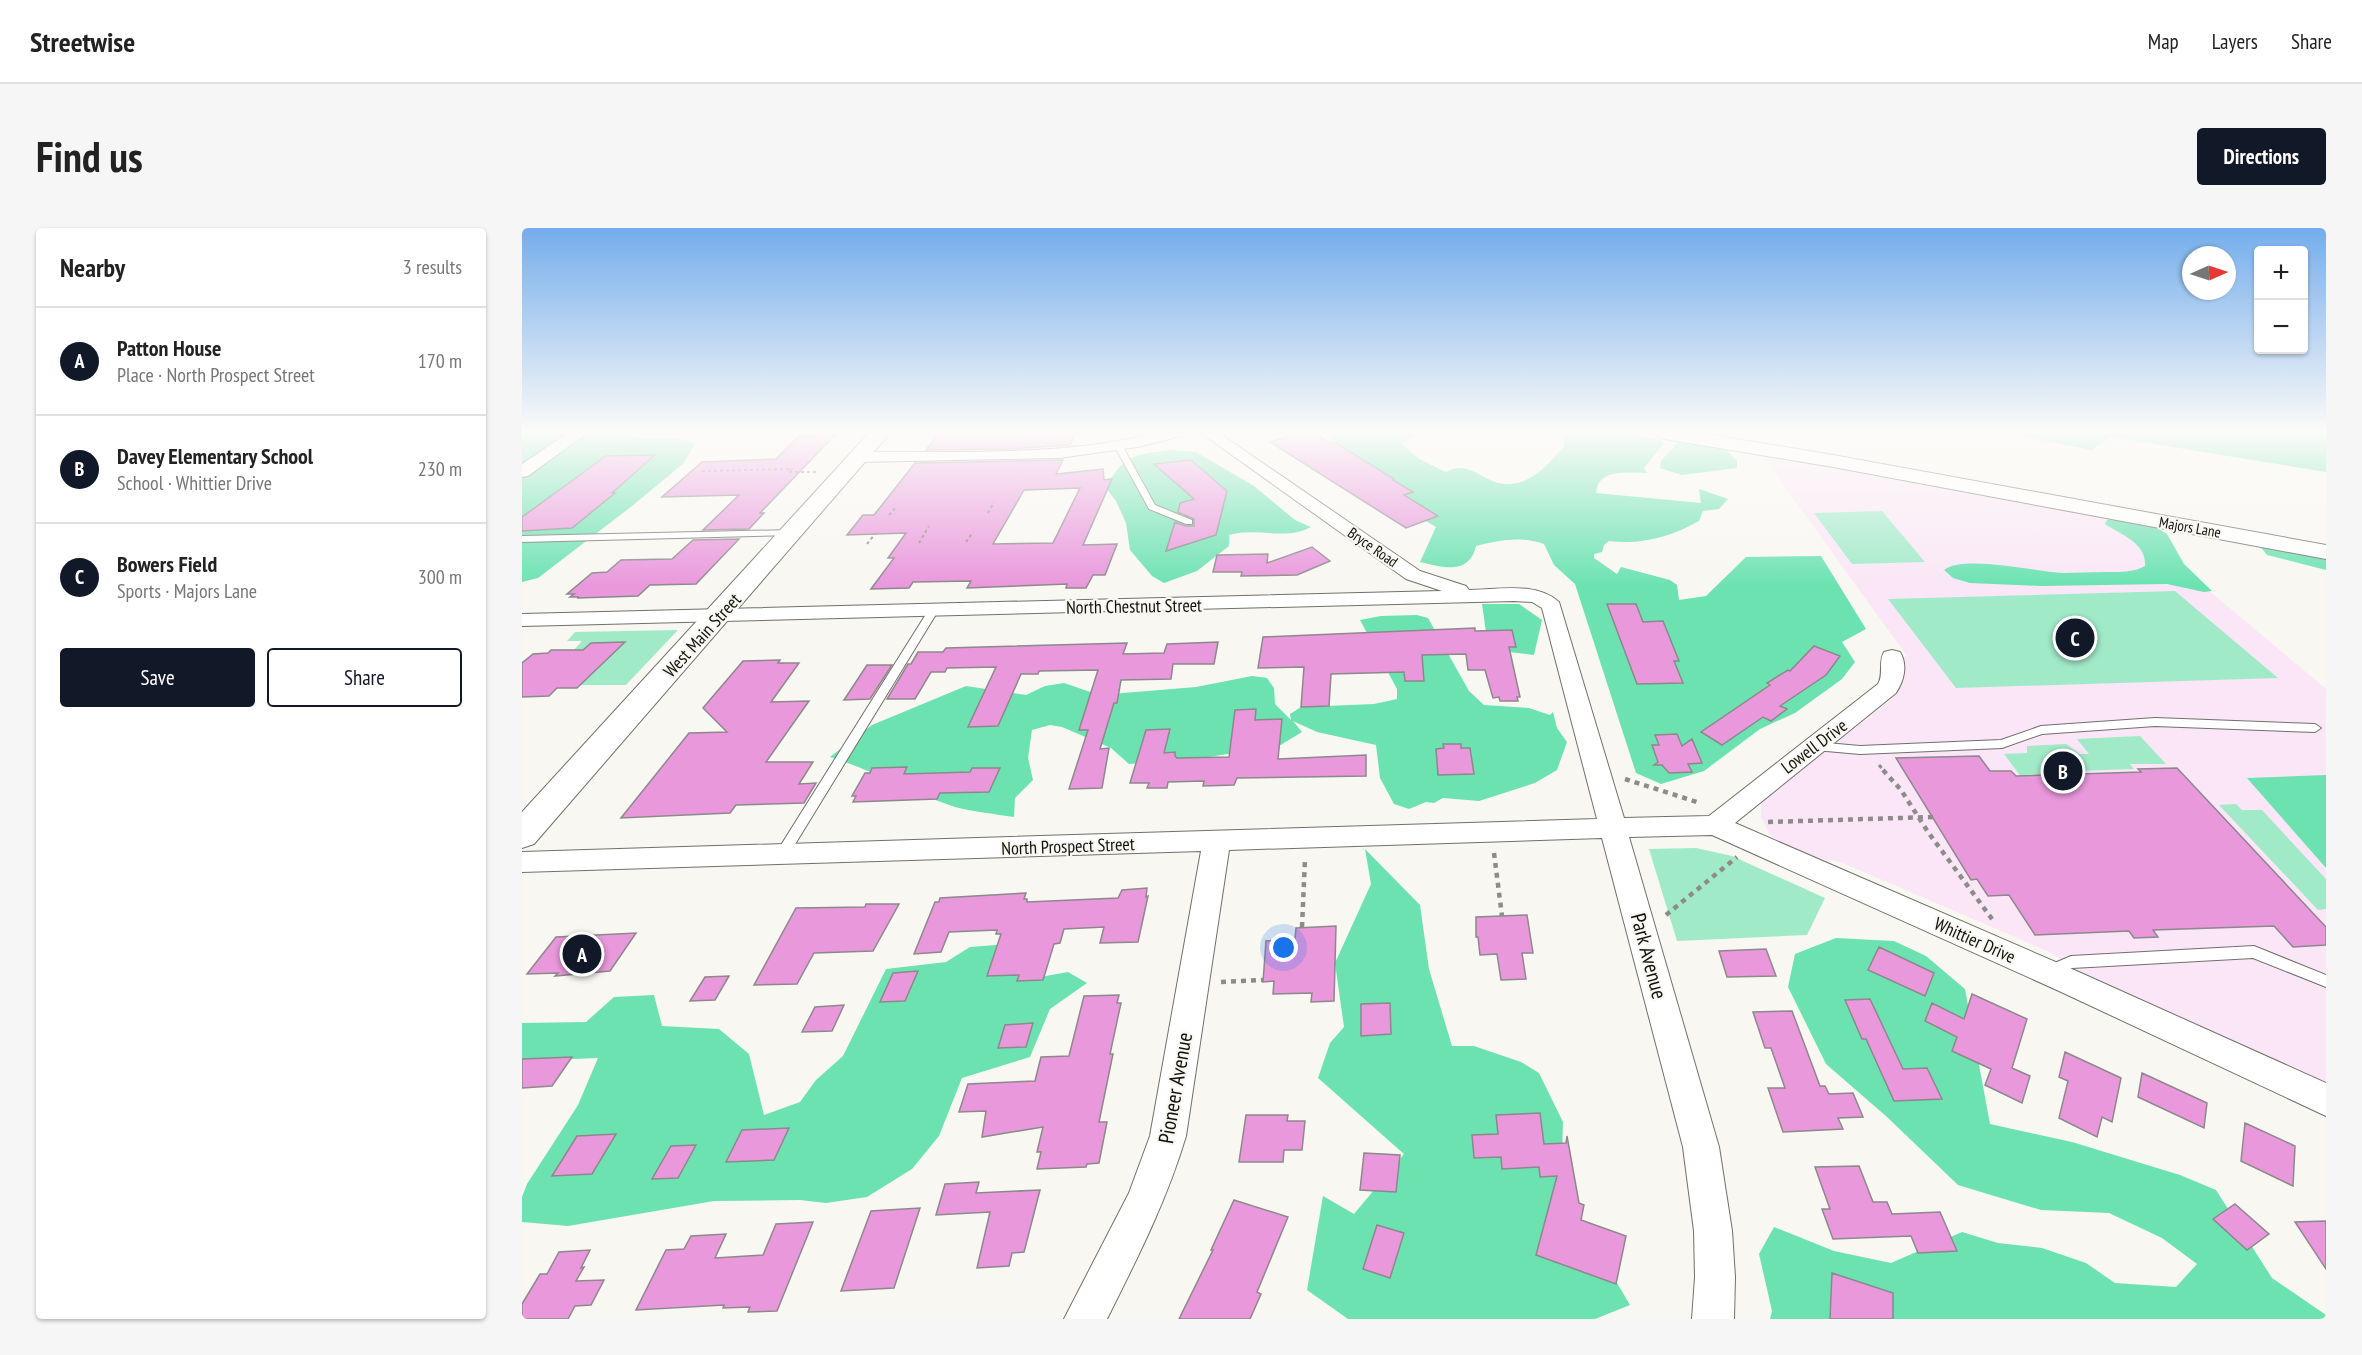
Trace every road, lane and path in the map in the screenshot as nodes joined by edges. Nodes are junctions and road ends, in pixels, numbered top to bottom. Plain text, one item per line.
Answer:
1 (836, 484) edge
2 (1139, 484) edge
3 (1282, 484) edge
4 (1957, 484) edge
5 (994, 502) dead end
6 (896, 507) dead end
7 (988, 513) dead end
8 (889, 515) dead end
9 (1189, 522) dead end
10 (929, 526) dead end
11 (973, 532) dead end
12 (791, 533) junction
13 (875, 534) dead end
14 (522, 539) edge
15 (966, 542) dead end
16 (919, 543) dead end
17 (867, 544) dead end
18 (2326, 552) edge
19 (1413, 575) junction
20 (1489, 596) junction
21 (1398, 599) junction
22 (1547, 600) joint
23 (933, 611) junction
24 (720, 615) junction
25 (522, 620) edge
26 (1892, 657) dead end
27 (2314, 728) dead end
28 (1814, 746) junction
29 (1879, 765) dead end
30 (1625, 779) dead end
31 (1697, 802) dead end
32 (1919, 818) junction
33 (1933, 818) dead end
34 (1768, 822) dead end
35 (1715, 825) junction
36 (1614, 828) junction
37 (522, 836) edge
38 (1217, 841) junction
39 (1746, 849) dead end
40 (1494, 852) dead end
41 (781, 856) junction
42 (1305, 859) dead end
43 (522, 862) edge
44 (1666, 915) dead end
45 (1502, 916) dead end
46 (1997, 926) dead end
47 (1302, 927) dead end
48 (2048, 972) junction
49 (1263, 980) dead end
50 (2326, 981) edge
51 (1221, 982) dead end
52 (2326, 1100) edge
53 (1085, 1319) edge
54 (1713, 1319) edge

1 - 12 main road, West Main Street
2 - 9 lane
3 - 19 street, Bryce Road
4 - 18 street, Majors Lane
5 - 7 path
6 - 8 path
10 - 16 path
11 - 15 path
12 - 14 lane
12 - 24 main road, West Main Street
13 - 17 path
19 - 20 street, Bryce Road
19 - 21 street
20 - 21 street, North Chestnut Street
20 - 22 street, North Chestnut Street
21 - 23 street, North Chestnut Street
22 - 36 street, Park Avenue
23 - 24 street, North Chestnut Street
23 - 41 lane
24 - 25 street, North Chestnut Street
24 - 37 main road, West Main Street
26 - 28 street, Lowell Drive
27 - 28 lane
28 - 35 street, Lowell Drive
29 - 32 path
30 - 31 path
32 - 33 path
32 - 34 path
32 - 46 path
35 - 36 street, Whittier Drive
35 - 48 street, Whittier Drive
36 - 38 street, North Prospect Street
36 - 54 street, Park Avenue
38 - 41 street, North Prospect Street
38 - 53 street, Pioneer Avenue
39 - 44 path
40 - 45 path
41 - 43 street, North Prospect Street
42 - 47 path
48 - 50 lane
48 - 52 street, Whittier Drive
49 - 51 path

